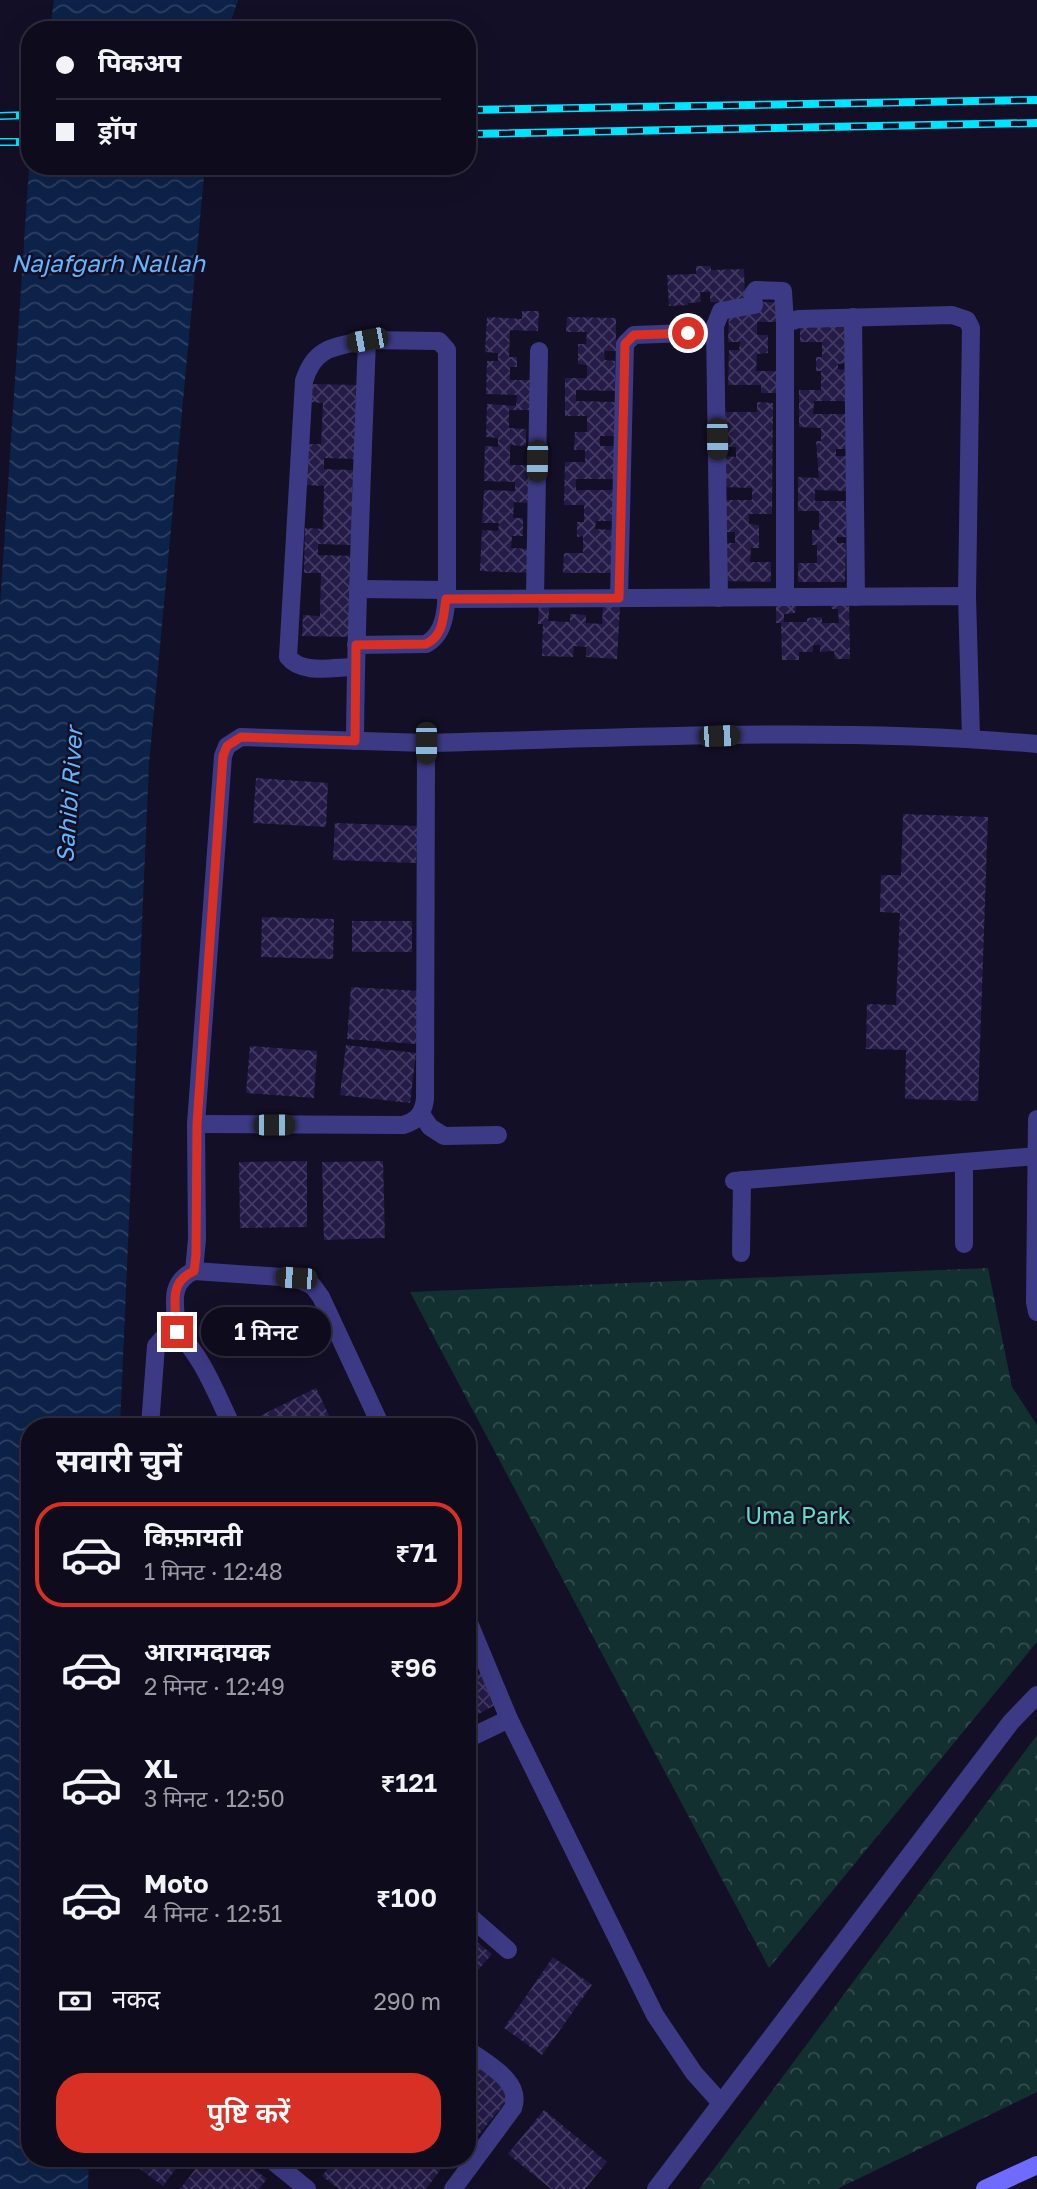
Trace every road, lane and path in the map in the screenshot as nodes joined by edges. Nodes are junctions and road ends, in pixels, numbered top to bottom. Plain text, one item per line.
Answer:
1 (853, 317) junction
2 (785, 323) junction
3 (715, 332) junction
4 (367, 340) junction
5 (539, 351) dead end
6 (358, 589) junction
7 (447, 595) junction
8 (967, 596) junction
9 (785, 597) junction
10 (856, 597) junction
11 (535, 598) junction
12 (619, 598) junction
13 (719, 598) junction
14 (356, 645) junction
15 (355, 667) junction
16 (971, 738) junction
17 (355, 741) junction
18 (426, 743) junction
19 (1037, 744) edge
20 (421, 1114) junction
21 (1037, 1119) edge
22 (197, 1124) junction
23 (498, 1135) dead end
24 (1037, 1156) edge
25 (964, 1162) junction
26 (1037, 1166) edge
27 (964, 1244) dead end
28 (741, 1253) dead end
29 (194, 1271) junction
30 (1037, 1312) edge
31 (177, 1332) junction
32 (150, 1418) edge
33 (228, 1418) edge
34 (377, 1418) edge
35 (476, 1640) edge
36 (1037, 1695) edge
37 (509, 1719) junction
38 (476, 1735) edge
39 (476, 1922) edge
40 (508, 1950) dead end
41 (476, 2056) edge
42 (721, 2104) junction
43 (476, 2158) edge
44 (1037, 2165) edge
45 (280, 2167) edge
46 (469, 2167) edge
47 (307, 2189) edge
48 (453, 2189) edge
49 (656, 2189) edge
50 (985, 2189) edge

1 - 2 street
1 - 8 street
1 - 10 street
2 - 3 street
2 - 9 street
3 - 12 street
3 - 13 street
4 - 6 street
4 - 7 street
4 - 15 street
5 - 11 street
6 - 7 street
6 - 14 street
7 - 11 street
7 - 14 street
8 - 10 street
8 - 16 street
9 - 10 street
9 - 13 street
11 - 12 street
12 - 13 street
14 - 15 street
15 - 17 street
16 - 18 street
16 - 19 street
17 - 18 street
17 - 22 street
18 - 20 street
20 - 22 street
20 - 23 street
21 - 24 street
22 - 29 street
24 - 25 street
24 - 26 street
25 - 27 street
25 - 28 street
26 - 30 street
29 - 31 street
29 - 34 street
31 - 32 street
31 - 33 street
35 - 37 street
36 - 42 street
37 - 38 street
37 - 42 street
39 - 40 street
41 - 43 street
42 - 49 street
44 - 50 main road
45 - 47 street
46 - 48 street

